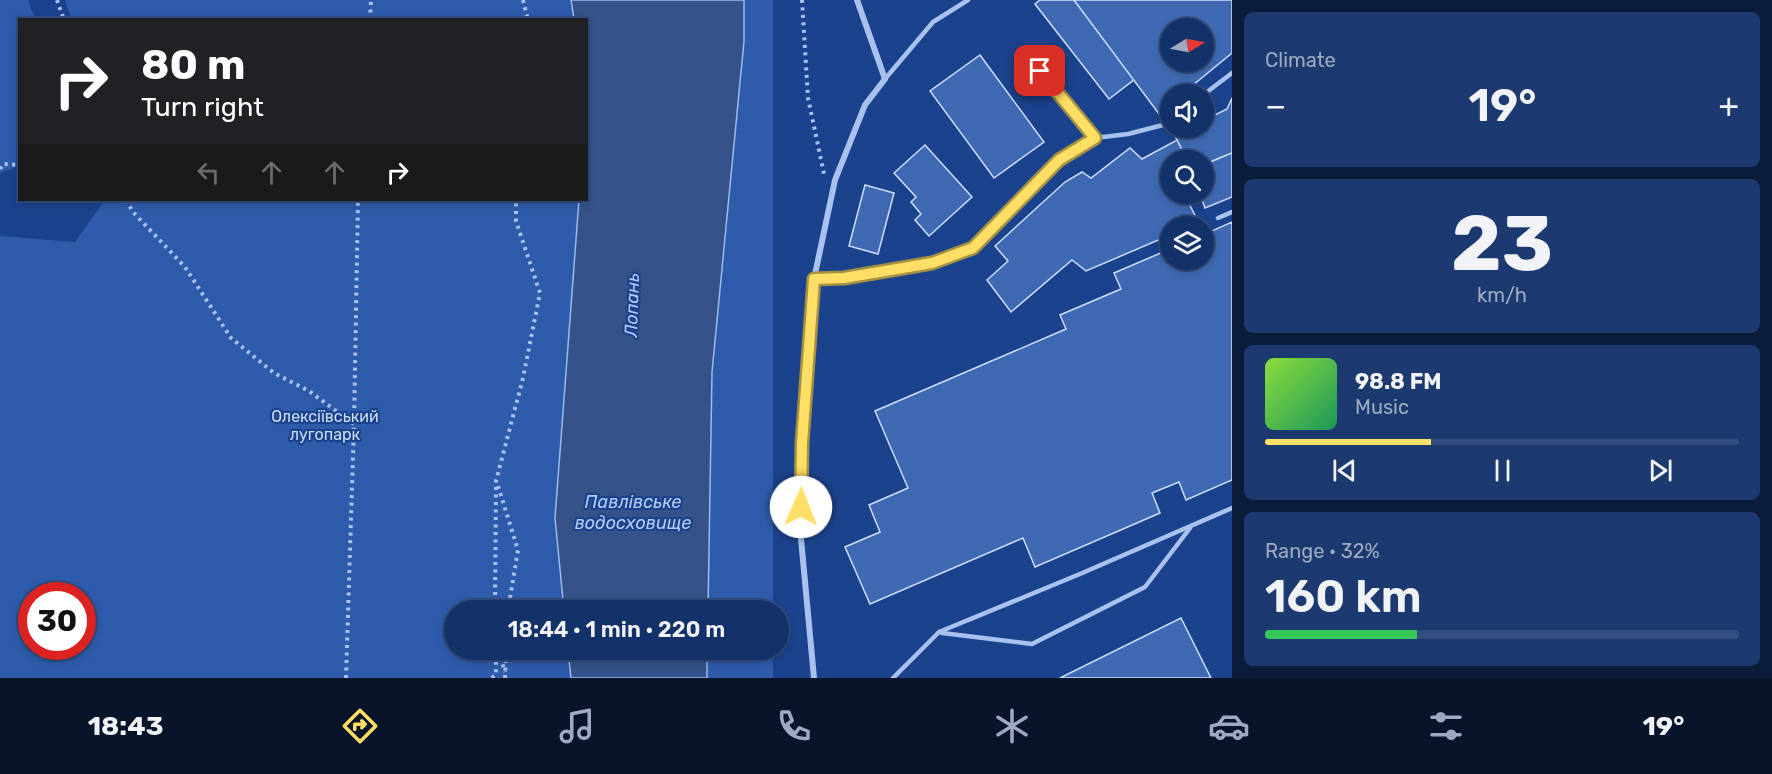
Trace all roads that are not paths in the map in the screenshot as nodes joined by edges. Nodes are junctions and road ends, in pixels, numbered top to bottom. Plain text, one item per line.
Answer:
1 (857, 0) edge
2 (968, 0) edge
3 (1027, 54) dead end
4 (1232, 73) edge
5 (885, 79) junction
6 (1214, 87) edge
7 (1160, 126) edge
8 (1095, 138) junction
9 (1232, 212) edge
10 (1218, 218) dead end
11 (814, 279) junction
12 (1232, 508) edge
13 (1191, 526) junction
14 (939, 632) junction
15 (814, 678) edge
16 (893, 678) edge

1 - 5 street
2 - 5 lane
3 - 8 lane
4 - 6 lane
5 - 11 street
7 - 8 lane
8 - 11 lane
9 - 10 lane
11 - 15 street
12 - 13 lane
13 - 14 lane
13 - 14 lane
14 - 16 lane

